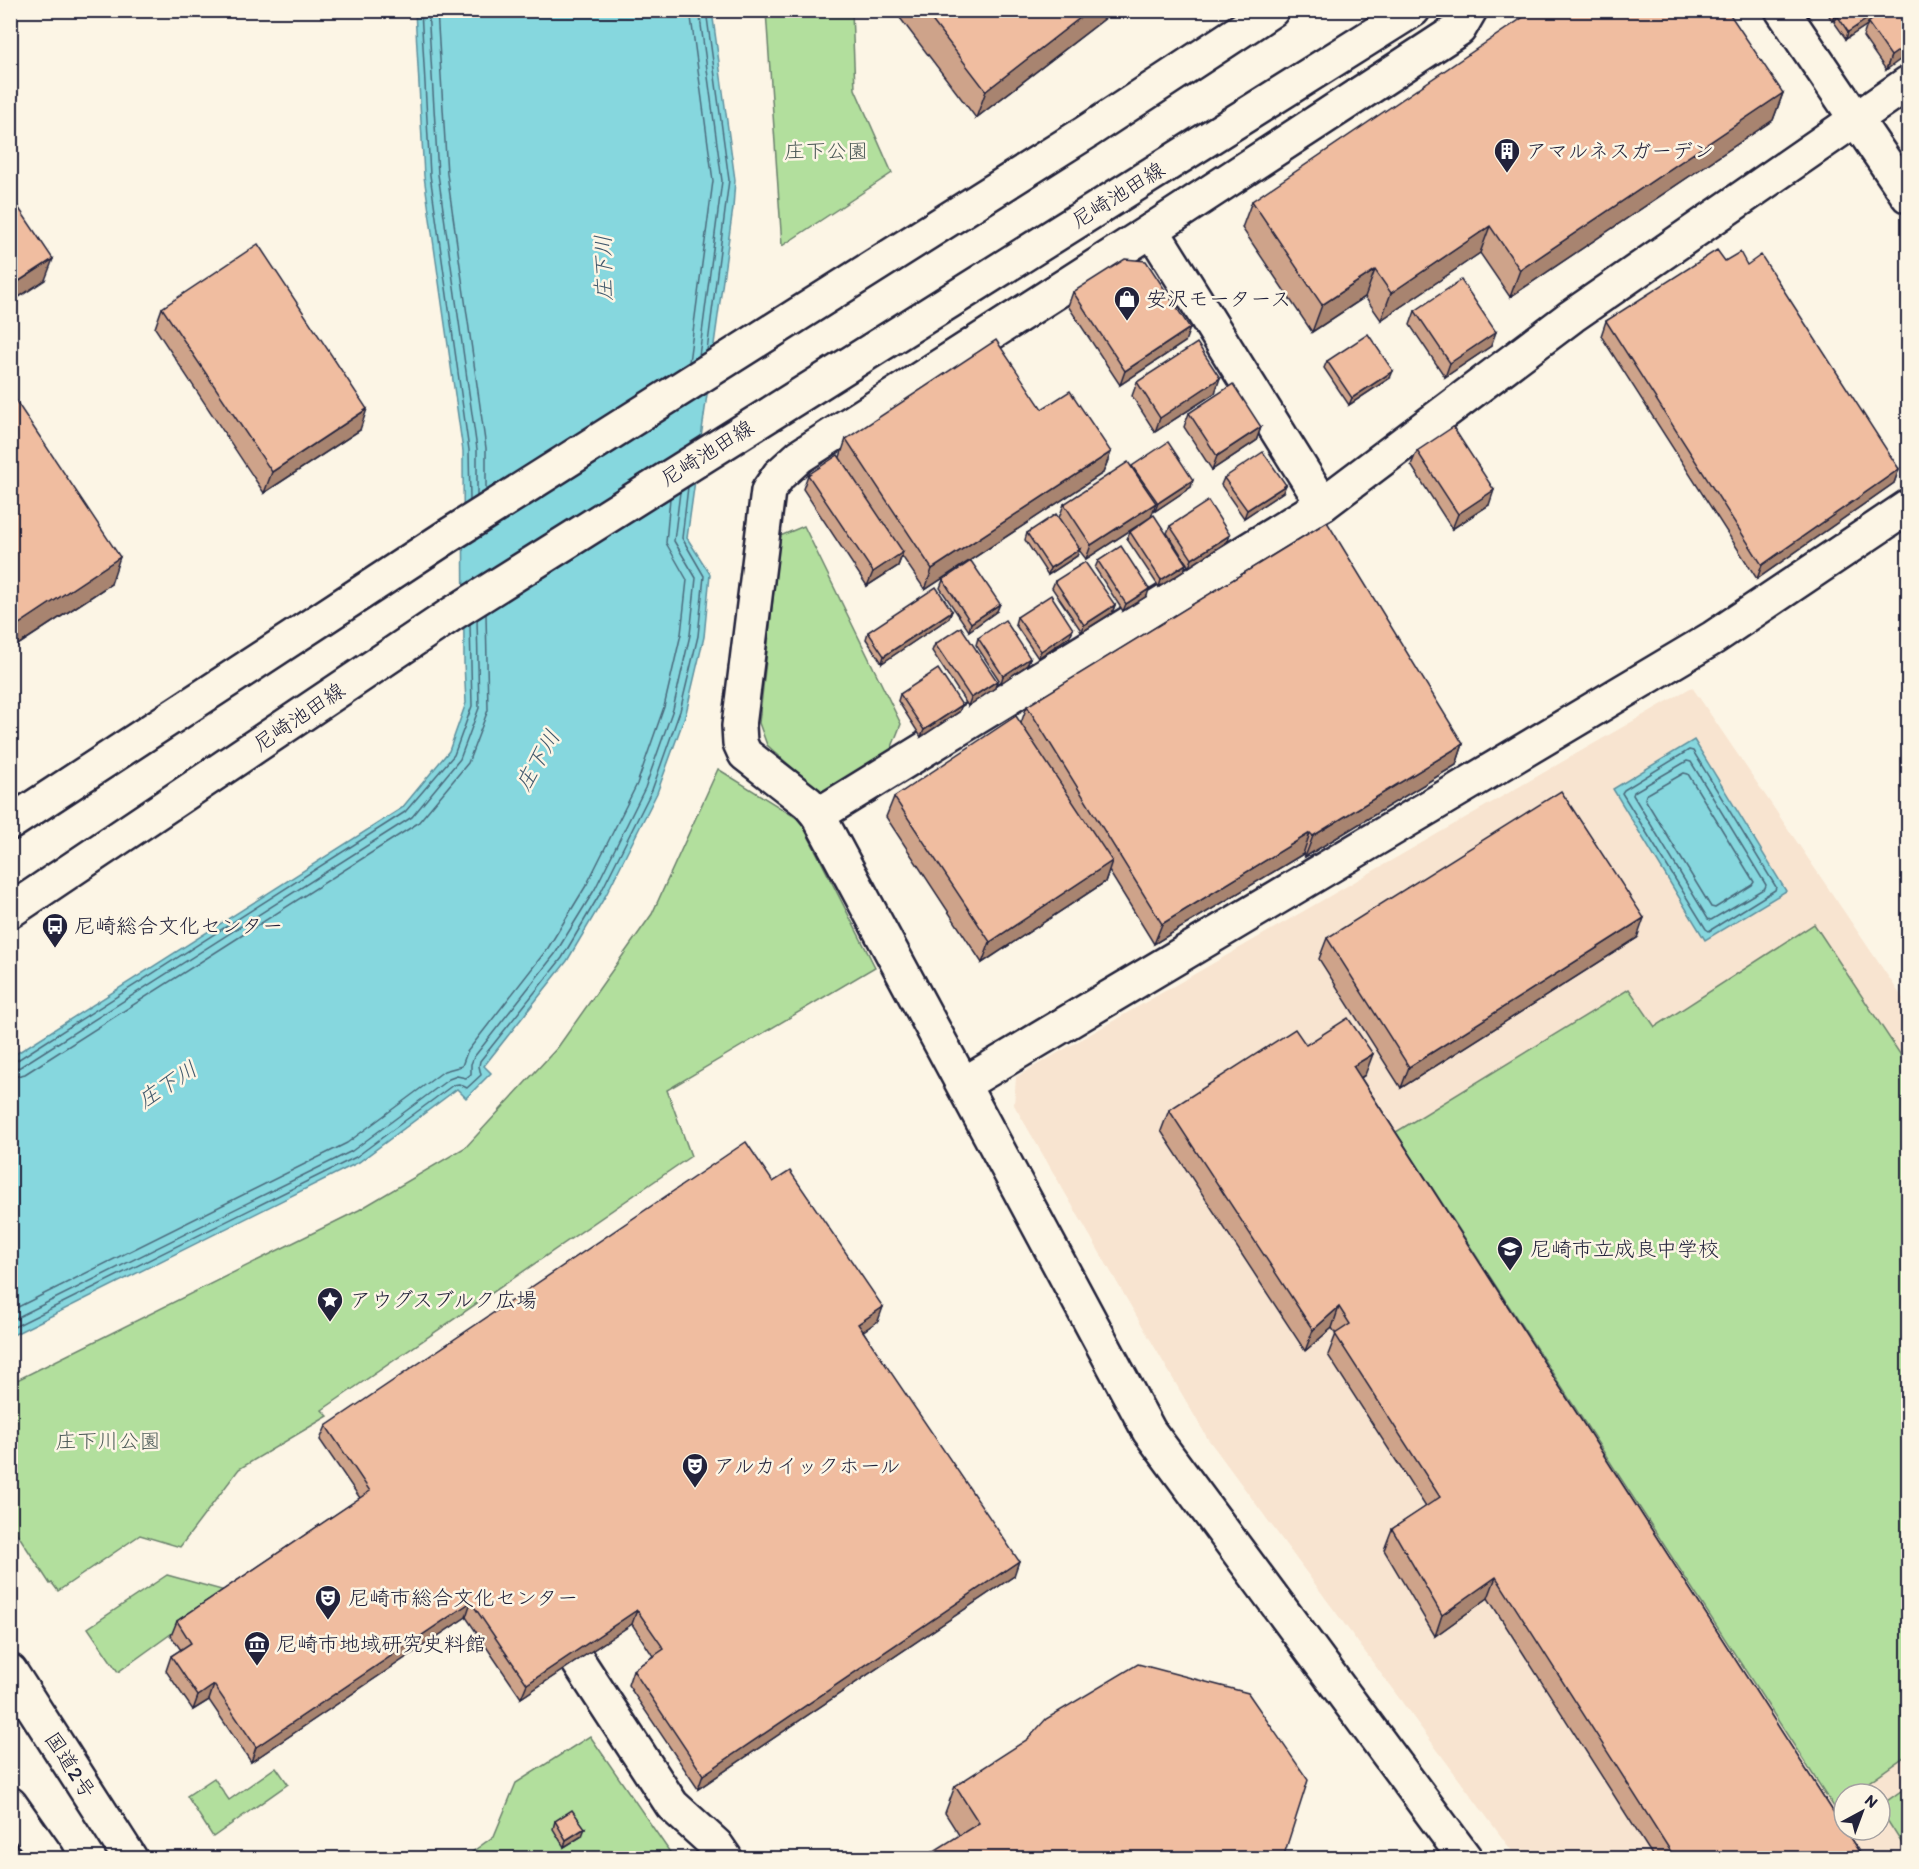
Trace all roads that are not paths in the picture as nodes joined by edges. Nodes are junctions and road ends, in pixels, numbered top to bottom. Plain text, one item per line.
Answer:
1 (1272, 10) edge
2 (1413, 10) edge
3 (1470, 10) edge
4 (1782, 10) edge
5 (1908, 83) edge
6 (1857, 119) junction
7 (1908, 196) edge
8 (1152, 230) junction
9 (1323, 504) junction
10 (1908, 507) edge
11 (819, 815) junction
12 (10, 823) edge
13 (10, 911) edge
14 (964, 1084) junction
15 (578, 1661) edge
16 (10, 1671) edge
17 (10, 1804) edge
18 (48, 1858) edge
19 (130, 1858) edge
20 (724, 1858) edge
21 (1465, 1858) edge

1 - 12 main road
2 - 13 main road, 尼崎池田線
3 - 8 main road
4 - 6 main road
5 - 6 main road
6 - 7 main road
6 - 9 main road
8 - 9 main road
8 - 11 main road
9 - 11 main road
10 - 14 main road
11 - 14 main road
14 - 21 main road
15 - 20 main road
16 - 19 main road, 国道2号
17 - 18 main road

